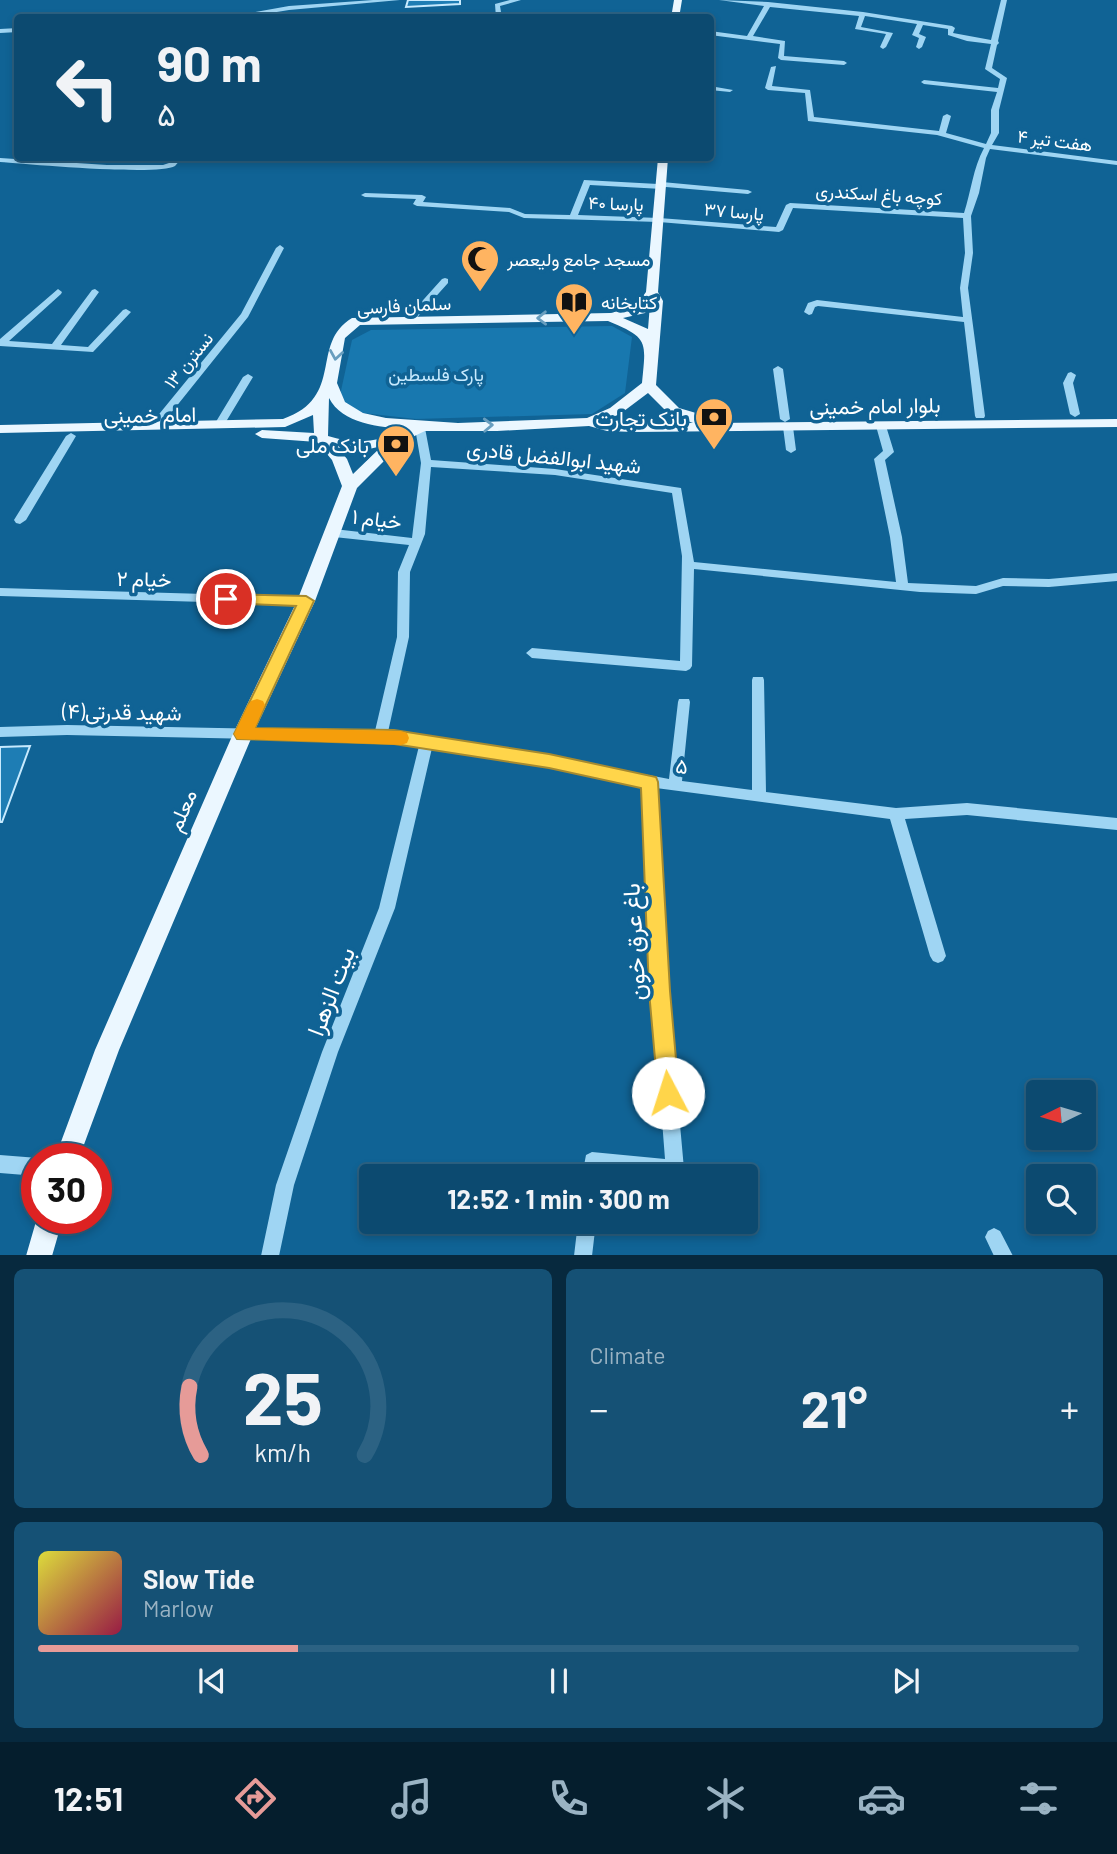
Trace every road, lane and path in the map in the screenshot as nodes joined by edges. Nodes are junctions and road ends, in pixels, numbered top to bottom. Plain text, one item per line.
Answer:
1 (397, 0) edge
2 (518, 0) edge
3 (722, 0) edge
4 (735, 0) edge
5 (1004, 0) edge
6 (332, 2) edge
7 (503, 2) joint
8 (768, 4) junction
9 (251, 14) edge
10 (498, 14) edge
11 (863, 15) junction
12 (921, 23) junction
13 (714, 33) edge
14 (750, 36) junction
15 (996, 43) junction
16 (883, 47) dead end
17 (919, 47) dead end
18 (844, 63) dead end
19 (774, 67) dead end
20 (925, 82) dead end
21 (714, 88) edge
22 (730, 90) dead end
23 (1002, 90) junction
24 (947, 116) dead end
25 (942, 134) junction
26 (1071, 144) dead end
27 (990, 145) junction
28 (1094, 147) dead end
29 (1117, 149) edge
30 (1069, 157) junction
31 (1092, 160) junction
32 (15, 161) edge
33 (175, 161) edge
34 (663, 161) edge
35 (1116, 163) edge
36 (662, 185) junction
37 (748, 192) dead end
38 (366, 195) dead end
39 (790, 205) joint
40 (967, 216) junction
41 (573, 218) junction
42 (659, 220) junction
43 (280, 248) dead end
44 (445, 281) dead end
45 (58, 292) dead end
46 (95, 292) dead end
47 (652, 292) junction
48 (126, 312) dead end
49 (809, 312) dead end
50 (610, 317) junction
51 (410, 320) junction
52 (967, 320) junction
53 (0, 343) edge
54 (55, 347) junction
55 (653, 350) junction
56 (778, 369) dead end
57 (1071, 375) dead end
58 (248, 377) dead end
59 (331, 385) junction
60 (649, 385) junction
61 (320, 401) junction
62 (1076, 414) junction
63 (1117, 414) edge
64 (979, 416) junction
65 (589, 422) junction
66 (787, 423) junction
67 (1117, 423) edge
68 (219, 425) junction
69 (155, 426) junction
70 (880, 426) junction
71 (420, 428) junction
72 (0, 429) edge
73 (71, 436) junction
74 (0, 437) edge
75 (321, 438) junction
76 (399, 438) junction
77 (791, 450) dead end
78 (426, 463) junction
79 (350, 486) junction
80 (20, 520) dead end
81 (334, 533) junction
82 (416, 542) junction
83 (688, 565) junction
84 (1117, 577) edge
85 (903, 586) junction
86 (0, 592) edge
87 (66, 595) joint
88 (306, 601) junction
89 (533, 653) dead end
90 (758, 680) dead end
91 (684, 702) dead end
92 (0, 732) edge
93 (243, 734) junction
94 (380, 737) junction
95 (427, 742) junction
96 (649, 782) junction
97 (675, 786) junction
98 (759, 797) junction
99 (896, 814) junction
100 (1117, 824) edge
101 (938, 956) dead end
102 (73, 1143) edge
103 (0, 1164) edge
104 (592, 1164) edge
105 (623, 1164) edge
106 (675, 1164) edge
107 (21, 1166) edge
108 (45, 1234) edge
109 (586, 1234) edge
110 (994, 1237) dead end
111 (39, 1255) edge
112 (270, 1255) edge
113 (583, 1255) edge
114 (1004, 1255) edge

1 - 6 street
2 - 7 street
3 - 4 street
4 - 8 street
5 - 15 street
6 - 9 street
7 - 10 street
8 - 11 street
8 - 14 street
11 - 12 street
11 - 16 street
12 - 15 street
12 - 17 street
13 - 14 street
14 - 18 street
15 - 23 street
19 - 25 street
20 - 23 street
21 - 22 street
23 - 27 street
24 - 25 street
25 - 27 street
26 - 30 street
27 - 30 street, هفت تیر ۴
27 - 40 street
28 - 31 street
29 - 35 street
30 - 31 street, هفت تیر ۴
31 - 35 street, هفت تیر ۴
32 - 33 street
34 - 36 main road
36 - 37 street
36 - 41 street
36 - 42 main road
38 - 41 street, پارسا ۴۰
39 - 40 street, کوچه باغ اسکندری
39 - 42 street, پارسا ۳۷
40 - 52 street
41 - 42 street, پارسا ۴۰
42 - 47 main road
43 - 69 street, نسترن ۱۳
44 - 51 street
45 - 53 street
46 - 54 street
47 - 50 main road
47 - 55 main road
48 - 54 street
49 - 52 street
50 -> 51 main road, سلمان فارسی
50 - 55 main road
51 -> 59 main road, سلمان فارسی
52 - 64 street
53 - 54 street
55 - 60 main road
56 - 66 street
57 - 62 street
58 - 68 street
59 - 61 main road
59 - 71 main road
60 - 65 main road
60 - 66 main road, بلوار امام خمینی
61 - 68 main road, امام خمینی
61 - 75 main road
62 - 63 main road, بلوار امام خمینی
62 - 64 main road, بلوار امام خمینی
64 - 66 main road, بلوار امام خمینی
65 - 66 main road, بلوار امام خمینی
71 -> 65 main road
66 - 70 main road, بلوار امام خمینی
66 - 77 street
67 - 70 main road, بلوار امام خمینی
68 - 69 main road, امام خمینی
69 - 72 main road, امام خمینی
70 - 85 street
71 - 76 main road
71 - 78 street
73 - 74 main road, امام خمینی
73 - 75 main road, امام خمینی
73 - 80 street
75 - 76 main road, امام خمینی
75 - 79 main road
76 - 79 main road
78 - 82 street
78 - 83 street, شهید ابوالفضل قادری
79 - 81 main road, معلم
81 - 82 street, خیام ۱
81 - 88 main road, معلم
82 - 94 street
83 - 85 street
83 - 89 street
84 - 85 street
86 - 87 street
87 - 88 street, خیام ۲
88 - 93 main road, معلم
90 - 98 street
91 - 97 street
92 - 93 street, شهید قدرتی(۴)
93 - 94 street, ۵
93 - 102 main road, معلم
94 - 95 street, ۵
95 - 96 street, ۵
95 - 112 street, بیت الزهرا
96 - 97 street, ۵
96 - 106 street, باغ عرق خون
97 - 98 street, ۵
98 - 99 street, ۵
99 - 100 street, ۵
99 - 101 street
103 - 107 street
104 - 105 street, باغ عرق خون
108 - 111 main road
109 - 113 street
110 - 114 street

